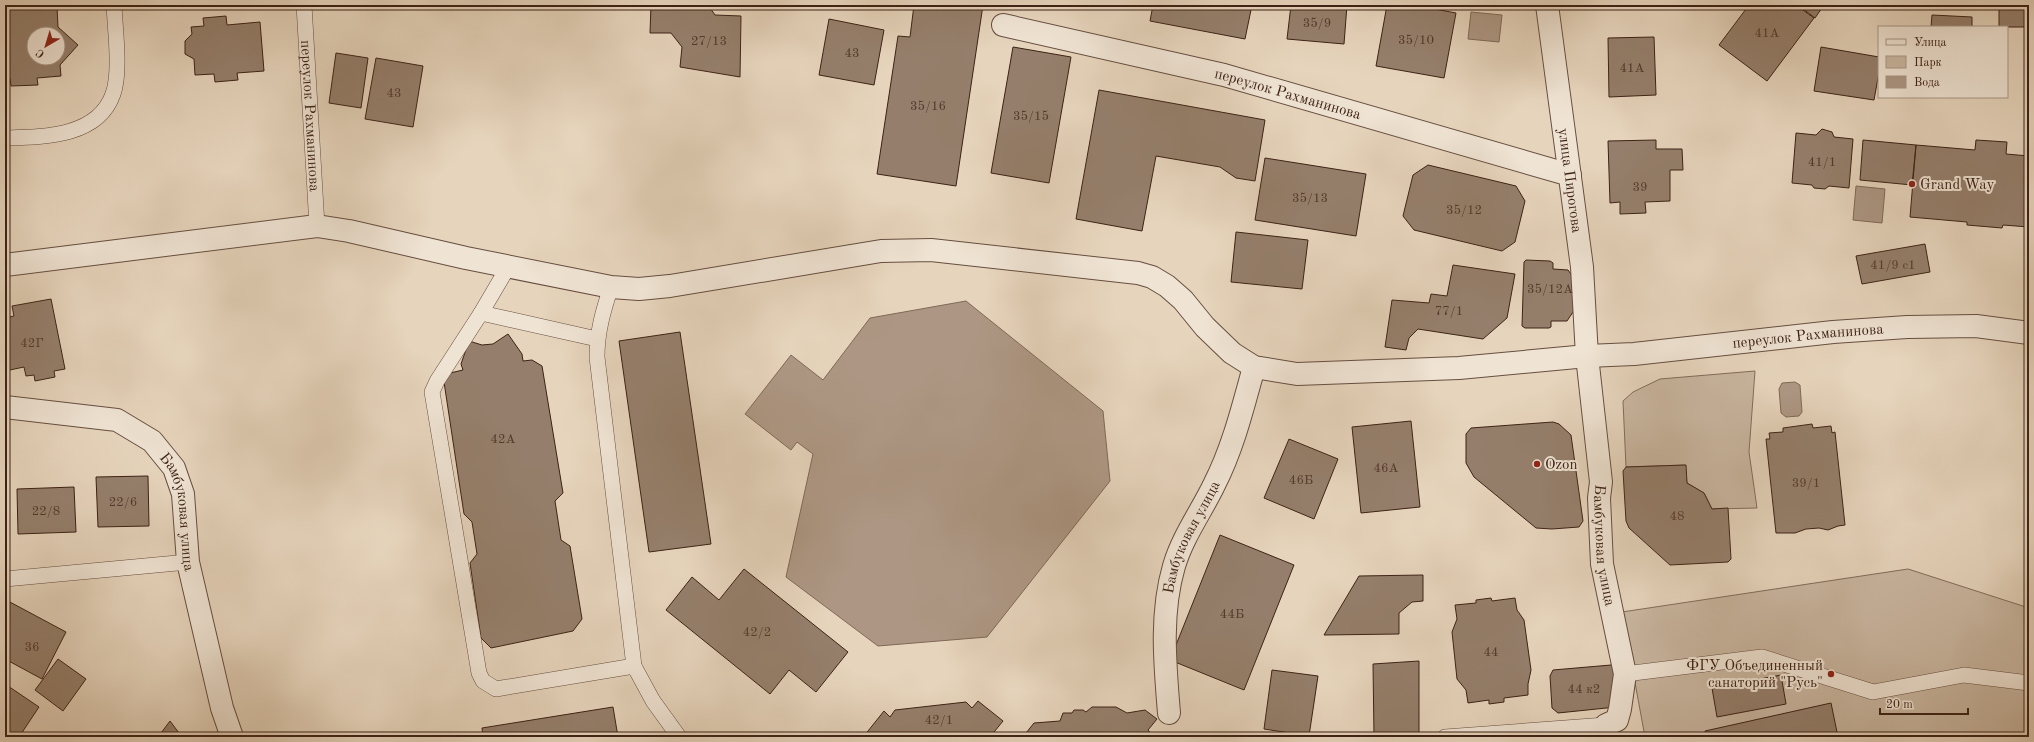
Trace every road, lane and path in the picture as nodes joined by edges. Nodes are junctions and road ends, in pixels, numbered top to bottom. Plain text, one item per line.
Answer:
1 (114, 5) edge
2 (304, 5) edge
3 (1547, 5) edge
4 (1003, 25) dead end
5 (5, 138) edge
6 (1570, 175) junction
7 (317, 226) junction
8 (5, 265) edge
9 (508, 267) junction
10 (611, 287) junction
11 (481, 314) junction
12 (2029, 333) edge
13 (597, 339) junction
14 (1587, 356) junction
15 (1254, 367) junction
16 (5, 407) edge
17 (188, 562) junction
18 (5, 579) edge
19 (634, 666) junction
20 (1625, 674) junction
21 (2029, 683) edge
22 (1169, 713) dead end
23 (1606, 725) joint
24 (232, 737) edge
25 (679, 737) edge
26 (1445, 737) edge

1 - 5 lane
2 - 7 lane, переулок Рахманинова
3 - 6 street, улица Пирогова
4 - 6 street, переулок Рахманинова
6 - 14 street, улица Пирогова
7 - 8 street
7 - 9 street
9 - 10 street
9 - 11 lane
10 - 13 lane
10 - 15 street
11 - 13 lane
11 - 19 lane
12 - 14 street, переулок Рахманинова
13 - 19 lane
14 - 15 street, переулок Рахманинова
14 - 20 street, Бамбуковая улица
15 - 22 street, Бамбуковая улица
16 - 17 street, Бамбуковая улица
17 - 18 lane
17 - 24 street, Бамбуковая улица
19 - 25 lane
20 - 21 lane
20 - 23 street, Бамбуковая улица
23 - 26 lane

